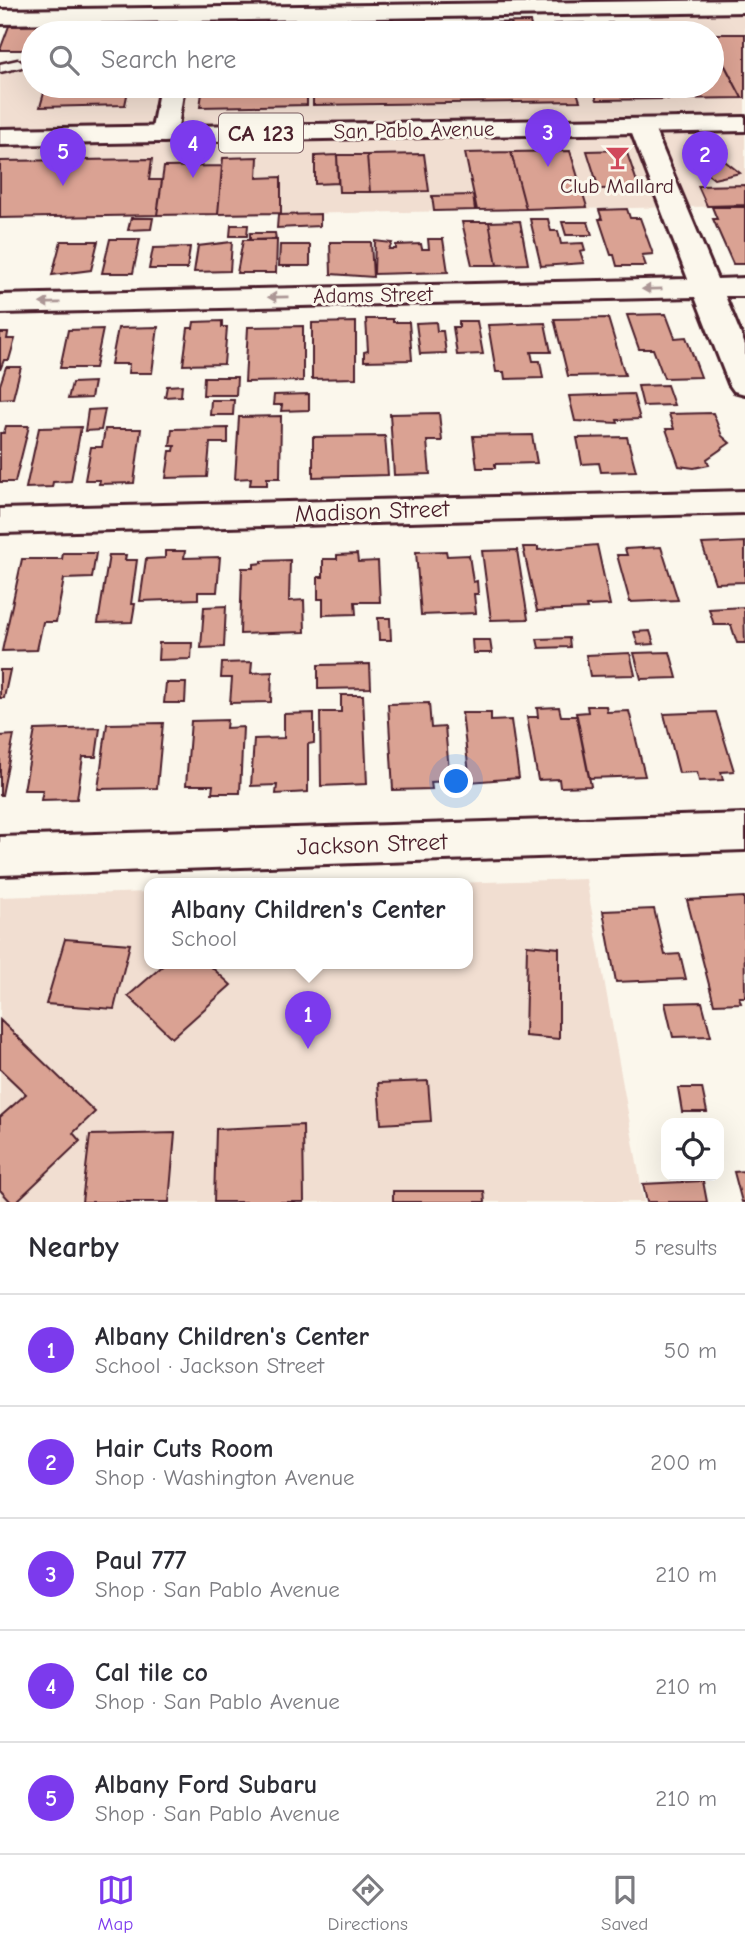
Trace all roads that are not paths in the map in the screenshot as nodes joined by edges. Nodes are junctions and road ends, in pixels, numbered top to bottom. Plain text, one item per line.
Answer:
1 (744, 6) edge
2 (182, 16) edge
3 (0, 17) edge
4 (18, 64) dead end
5 (0, 68) edge
6 (170, 98) edge
7 (745, 124) edge
8 (641, 126) junction
9 (164, 134) junction
10 (0, 137) edge
11 (745, 287) edge
12 (707, 288) junction
13 (0, 304) edge
14 (745, 384) edge
15 (745, 502) edge
16 (0, 521) edge
17 (745, 832) edge
18 (0, 856) edge

1 - 2 street
2 - 3 street
4 - 5 lane
6 - 9 street
7 - 8 street, San Pablo Avenue / CA 123
8 - 9 street, San Pablo Avenue / CA 123
8 - 12 street
9 - 10 street, San Pablo Avenue / CA 123
11 - 12 street, Adams Street
12 -> 13 street, Adams Street
12 - 14 street
15 - 16 street, Madison Street
17 - 18 street, Jackson Street

